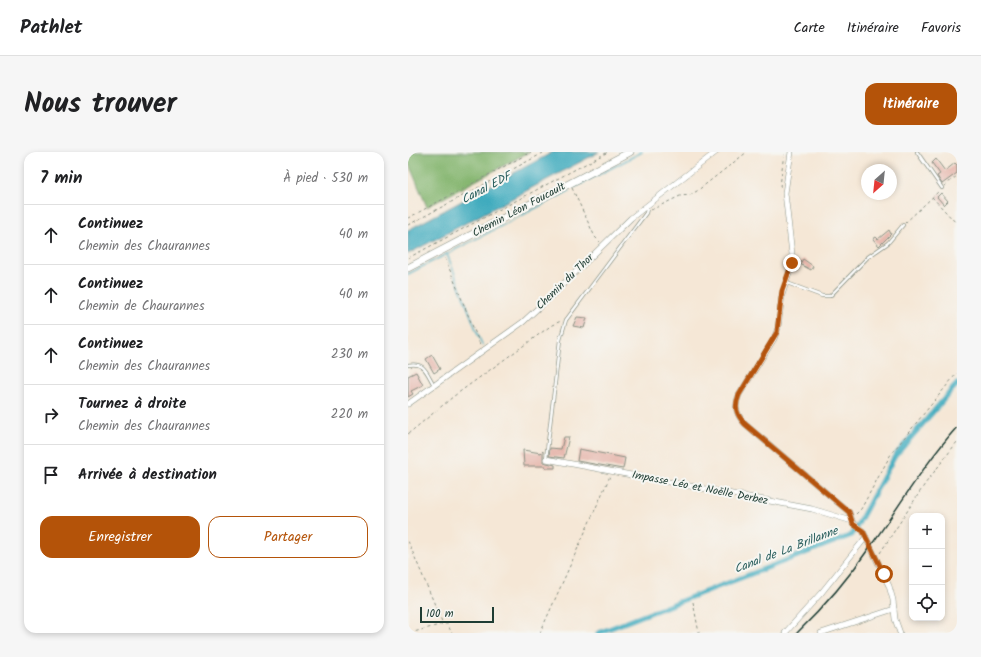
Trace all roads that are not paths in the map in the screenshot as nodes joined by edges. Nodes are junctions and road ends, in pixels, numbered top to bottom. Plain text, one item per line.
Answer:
1 (630, 152) edge
2 (716, 152) edge
3 (791, 152) edge
4 (916, 152) edge
5 (942, 188) road end
6 (648, 205) junction
7 (904, 225) road end
8 (408, 268) edge
9 (786, 282) junction
10 (408, 365) edge
11 (435, 386) junction
12 (408, 404) edge
13 (546, 459) joint
14 (852, 518) junction
15 (866, 537) junction
16 (894, 609) junction
17 (785, 633) edge
18 (820, 633) edge
19 (900, 633) edge

1 - 8 main road, Chemin Léon Foucault
2 - 6 street, Chemin du Thor
3 - 9 street
4 - 5 lane
6 - 11 street, Chemin du Thor
6 - 13 lane
7 - 9 lane
9 - 14 street
10 - 11 lane
11 - 12 street, Chemin du Thor
13 - 14 street, Impasse Léo et Noëlle Derbez
14 - 15 street
15 - 16 street
15 - 17 street
16 - 18 street
16 - 19 street

